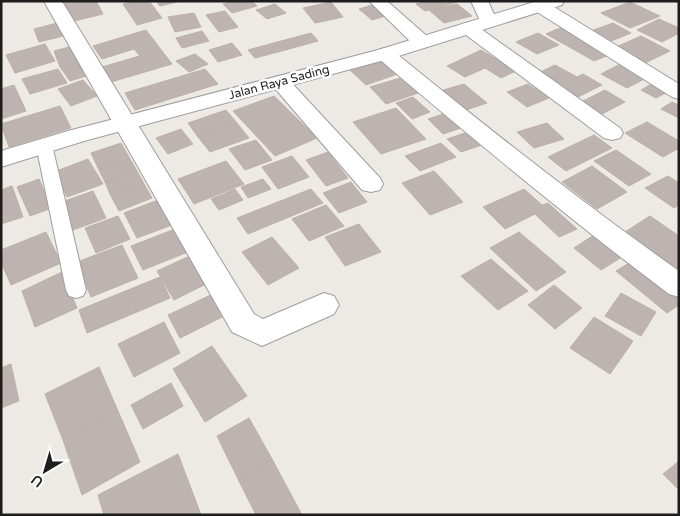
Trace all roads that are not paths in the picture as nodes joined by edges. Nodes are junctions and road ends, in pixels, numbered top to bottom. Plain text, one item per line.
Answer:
1 (377, 1) edge
2 (479, 1) edge
3 (548, 3) edge
4 (54, 4) dead end
5 (488, 21) junction
6 (468, 28) junction
7 (422, 42) junction
8 (385, 54) junction
9 (280, 82) junction
10 (679, 93) edge
11 (124, 124) junction
12 (612, 132) dead end
13 (44, 146) junction
14 (1, 159) edge
15 (372, 184) dead end
16 (679, 286) edge
17 (76, 290) dead end
18 (324, 305) dead end

1 - 7 street
2 - 5 street
3 - 5 street, Jalan Raya Sading
3 - 10 street
4 - 11 street
5 - 6 street, Jalan Raya Sading
6 - 7 street, Jalan Raya Sading
6 - 12 street
7 - 8 street, Jalan Raya Sading
8 - 9 street, Jalan Raya Sading
8 - 16 street
9 - 11 street, Jalan Raya Sading
9 - 15 street
11 - 13 street, Jalan Raya Sading
11 - 18 street
13 - 14 street, Jalan Raya Sading
13 - 17 lane

